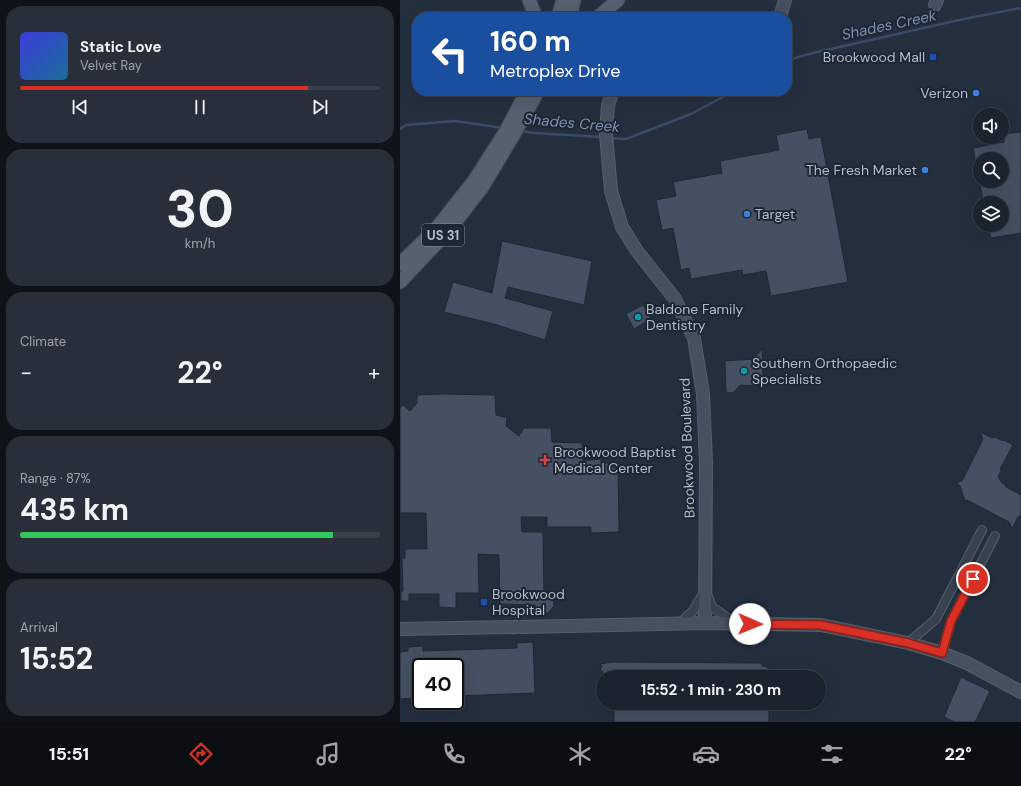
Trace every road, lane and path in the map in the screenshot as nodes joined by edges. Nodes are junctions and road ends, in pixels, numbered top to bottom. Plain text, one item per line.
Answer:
1 (529, 0) edge
2 (562, 0) edge
3 (574, 0) edge
4 (618, 0) edge
5 (785, 0) edge
6 (534, 12) edge
7 (559, 12) edge
8 (571, 12) edge
9 (604, 12) edge
10 (781, 12) edge
11 (524, 96) edge
12 (535, 96) edge
13 (611, 96) edge
14 (478, 184) junction
15 (436, 229) junction
16 (400, 251) edge
17 (400, 264) edge
18 (400, 282) edge
19 (982, 530) dead end
20 (995, 536) dead end
21 (705, 589) junction
22 (705, 623) junction
23 (680, 624) junction
24 (736, 624) junction
25 (400, 629) edge
26 (908, 643) junction
27 (942, 653) junction
28 (1021, 692) edge

1 - 6 main road
2 - 7 main road
3 - 8 main road
4 - 9 main road
5 - 10 street
11 - 14 main road, US 31
12 - 14 main road, US 31
13 - 21 street, Brookwood Boulevard
14 - 15 main road, US 31
14 - 18 main road, US 31
15 - 16 main road
15 - 17 main road, US 31
19 - 26 street
20 - 27 street
21 - 22 street, Brookwood Boulevard
21 - 23 street, Brookwood Boulevard
21 - 24 street, Brookwood Boulevard
22 - 23 street
22 - 24 street
23 - 25 street
24 - 26 street
26 - 27 street
27 - 28 street

